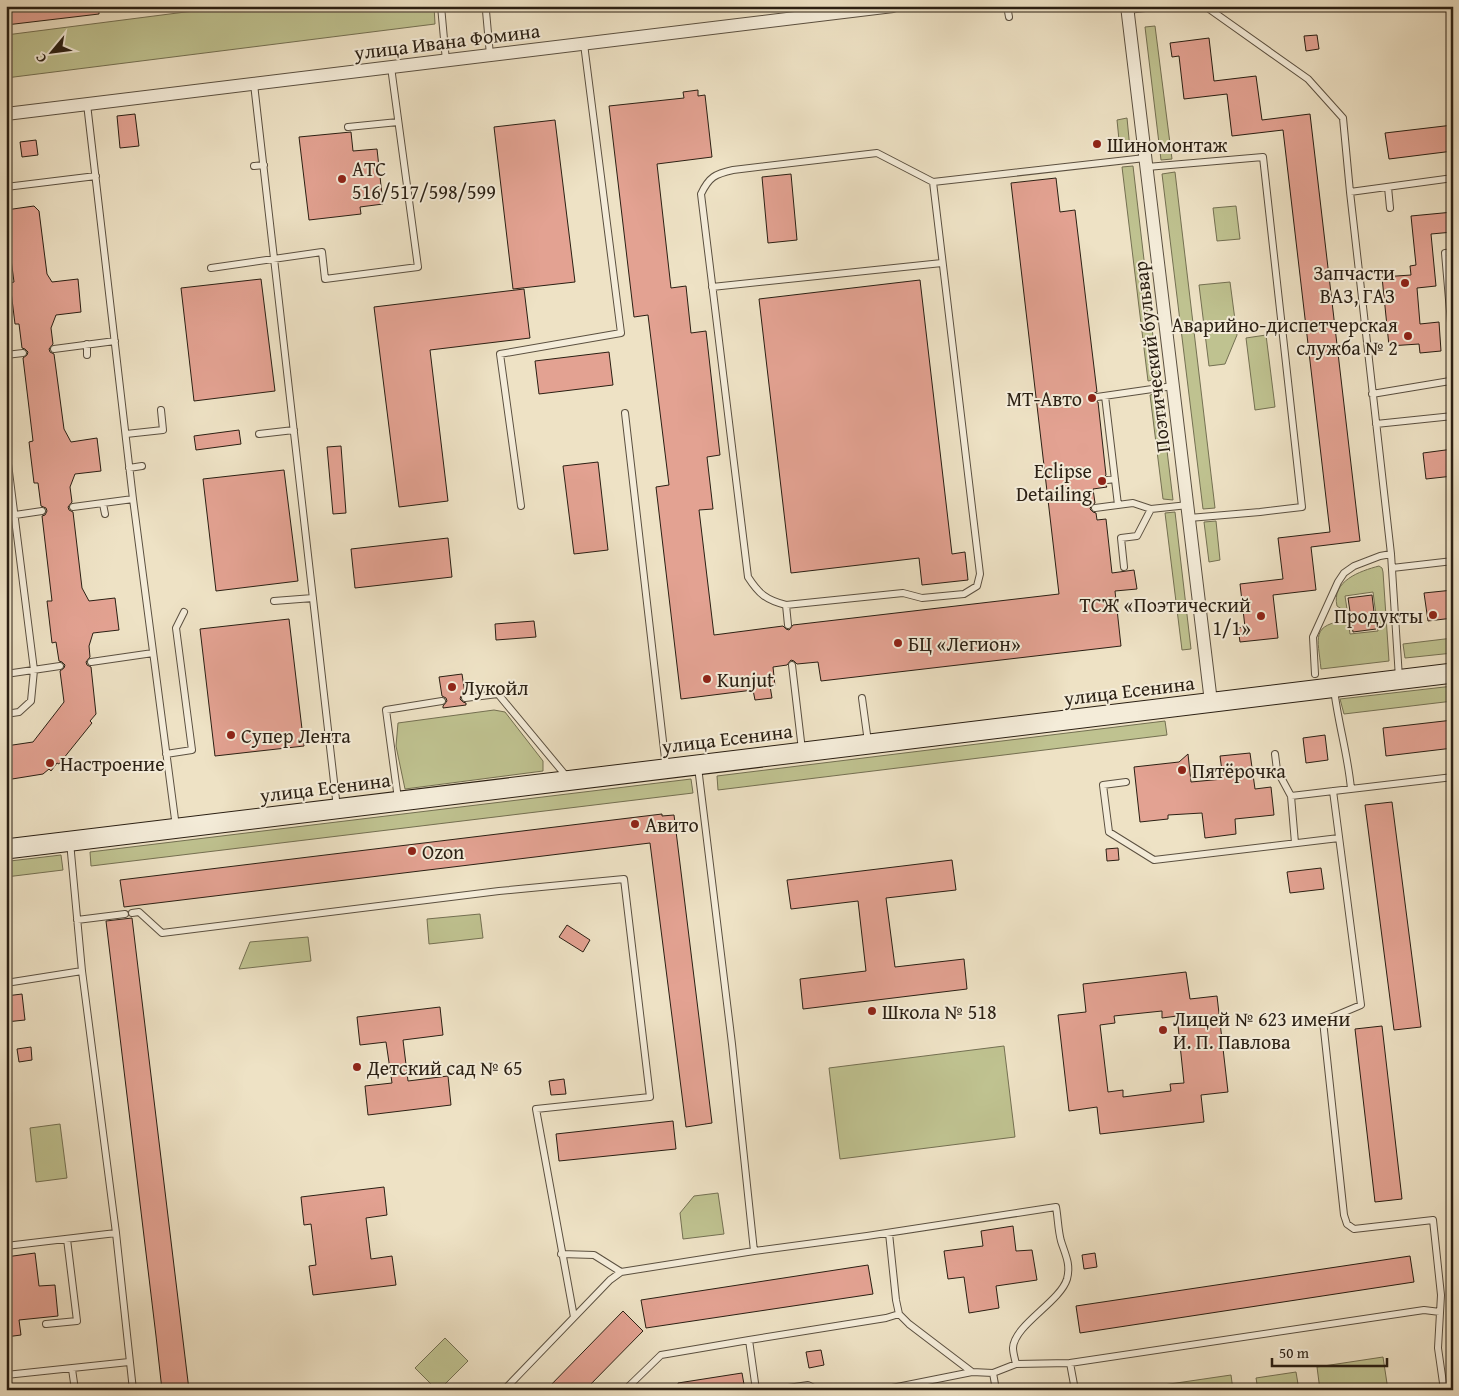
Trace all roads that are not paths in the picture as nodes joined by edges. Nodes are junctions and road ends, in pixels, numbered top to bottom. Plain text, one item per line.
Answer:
1 (441, 6) edge
2 (893, 6) edge
3 (1008, 6) edge
4 (1162, 6) edge
5 (1205, 6) edge
6 (1127, 8) edge
7 (486, 10) dead end
8 (1009, 18) dead end
9 (584, 44) junction
10 (490, 55) junction
11 (446, 61) junction
12 (391, 67) junction
13 (254, 84) junction
14 (87, 104) junction
15 (6, 114) edge
16 (398, 122) junction
17 (348, 127) dead end
18 (1146, 162) junction
19 (264, 165) junction
20 (254, 166) dead end
21 (96, 176) junction
22 (1453, 178) edge
23 (933, 182) junction
24 (6, 187) edge
25 (1388, 187) junction
26 (1350, 192) junction
27 (1390, 208) dead end
28 (1453, 252) edge
29 (274, 258) junction
30 (942, 263) junction
31 (211, 268) dead end
32 (712, 287) junction
33 (115, 340) junction
34 (87, 344) junction
35 (1453, 346) edge
36 (54, 349) dead end
37 (23, 353) dead end
38 (6, 355) edge
39 (87, 355) dead end
40 (1453, 364) edge
41 (1173, 386) junction
42 (1372, 394) junction
43 (1105, 396) junction
44 (1097, 397) dead end
45 (161, 410) dead end
46 (625, 413) dead end
47 (1453, 416) edge
48 (1376, 424) junction
49 (294, 430) junction
50 (126, 434) junction
51 (259, 434) dead end
52 (6, 448) edge
53 (142, 466) dead end
54 (130, 468) junction
55 (1115, 479) junction
56 (1107, 480) dead end
57 (133, 500) junction
58 (104, 504) junction
59 (1118, 505) junction
60 (1188, 505) junction
61 (521, 506) dead end
62 (73, 507) dead end
63 (1095, 508) dead end
64 (1151, 509) junction
65 (42, 511) dead end
66 (105, 514) dead end
67 (14, 515) junction
68 (1189, 518) junction
69 (1391, 554) junction
70 (1453, 561) edge
71 (1124, 567) dead end
72 (1392, 568) junction
73 (312, 598) junction
74 (274, 601) dead end
75 (786, 605) junction
76 (184, 612) dead end
77 (788, 626) dead end
78 (153, 653) junction
79 (91, 662) dead end
80 (792, 665) dead end
81 (60, 666) dead end
82 (34, 670) junction
83 (1453, 673) edge
84 (6, 674) edge
85 (1315, 674) dead end
86 (1400, 680) junction
87 (1333, 688) junction
88 (466, 698) dead end
89 (862, 698) dead end
90 (442, 701) dead end
91 (1211, 702) junction
92 (6, 714) edge
93 (868, 744) junction
94 (802, 751) junction
95 (166, 754) junction
96 (1275, 754) dead end
97 (697, 765) junction
98 (666, 768) junction
99 (1453, 777) edge
100 (569, 780) junction
101 (1126, 782) dead end
102 (1351, 789) junction
103 (1333, 791) junction
104 (1291, 796) junction
105 (398, 801) junction
106 (337, 808) junction
107 (176, 828) junction
108 (1339, 838) junction
109 (70, 841) junction
110 (1295, 843) junction
111 (7, 844) edge
112 (77, 920) junction
113 (82, 971) junction
114 (6, 983) edge
115 (116, 1233) junction
116 (889, 1233) junction
117 (66, 1239) junction
118 (6, 1246) edge
119 (754, 1251) junction
120 (562, 1254) junction
121 (621, 1272) junction
122 (1440, 1312) junction
123 (899, 1314) junction
124 (574, 1317) junction
125 (46, 1324) dead end
126 (749, 1340) junction
127 (129, 1362) junction
128 (1070, 1363) junction
129 (1016, 1364) junction
130 (72, 1369) junction
131 (972, 1372) junction
132 (993, 1373) junction
133 (6, 1375) edge
134 (75, 1390) edge
135 (132, 1390) edge
136 (504, 1390) edge
137 (625, 1390) edge
138 (756, 1390) edge
139 (776, 1390) edge
140 (818, 1390) edge
141 (882, 1390) edge
142 (996, 1390) edge
143 (1075, 1390) edge
144 (1444, 1390) edge

1 - 11 lane
2 - 9 street, улица Ивана Фомина
3 - 8 lane
4 - 6 lane
5 - 26 lane
6 - 18 street, Поэтический бульвар
7 - 10 lane
9 - 10 street, улица Ивана Фомина
9 - 61 lane
10 - 11 street, улица Ивана Фомина
11 - 12 street, улица Ивана Фомина
12 - 13 street, улица Ивана Фомина
12 - 16 lane
13 - 14 street, улица Ивана Фомина
13 - 19 lane
14 - 15 street, улица Ивана Фомина
14 - 21 lane
16 - 17 lane
16 - 29 lane
18 - 23 lane
18 - 41 street, Поэтический бульвар
18 - 68 lane
19 - 20 lane
19 - 29 lane
21 - 24 lane
21 - 33 lane
22 - 25 lane
23 - 30 lane
23 - 32 lane
25 - 26 lane
25 - 27 lane
26 - 42 lane
28 - 35 lane
29 - 31 lane
29 - 49 lane
30 - 32 lane
30 - 75 lane
32 - 75 lane
33 - 34 lane
33 - 50 lane
34 - 36 lane
34 - 39 lane
37 - 38 lane
40 - 42 lane
41 - 43 lane
41 - 60 street, Поэтический бульвар
42 - 48 lane
43 - 44 lane
43 - 55 lane
45 - 50 lane
46 - 98 lane
47 - 48 lane
48 - 69 lane
49 - 51 lane
49 - 73 lane
50 - 54 lane
52 - 67 lane
53 - 54 lane
54 - 57 lane
55 - 56 lane
55 - 59 lane
57 - 58 lane
57 - 78 lane
58 - 62 lane
58 - 66 lane
59 - 63 lane
59 - 64 lane
60 - 64 lane
60 - 68 street, Поэтический бульвар
64 - 71 lane
65 - 67 lane
67 - 82 lane
68 - 91 street, Поэтический бульвар
69 - 72 lane
69 - 85 lane
70 - 72 lane
72 - 86 lane
73 - 74 lane
73 - 106 lane
75 - 77 lane
76 - 95 lane
78 - 79 lane
78 - 95 lane
80 - 94 lane
81 - 82 lane
82 - 84 lane
82 - 92 lane
83 - 86 street, улица Есенина
86 - 87 street, улица Есенина
87 - 91 street, улица Есенина
87 - 102 lane
88 - 100 lane
89 - 93 lane
90 - 105 lane
91 - 93 street, улица Есенина
93 - 94 street, улица Есенина
94 - 97 street, улица Есенина
95 - 107 lane
96 - 104 lane
97 - 98 street, улица Есенина
97 - 119 lane
98 - 100 street, улица Есенина
99 - 102 lane
100 - 105 street, улица Есенина
101 - 110 lane
102 - 103 lane
103 - 104 lane
103 - 108 lane
104 - 110 lane
105 - 106 street, улица Есенина
106 - 107 street, улица Есенина
107 - 109 street, улица Есенина
108 - 110 lane
108 - 122 lane
109 - 111 street, улица Есенина
109 - 112 lane
112 - 113 lane
112 - 120 lane
113 - 114 lane
113 - 115 lane
115 - 117 lane
115 - 127 lane
116 - 119 lane
116 - 123 lane
116 - 129 lane
117 - 118 lane
117 - 125 lane
119 - 121 lane
120 - 121 lane
120 - 124 lane
121 - 124 lane
122 - 128 lane
122 - 144 lane
123 - 126 lane
123 - 131 lane
124 - 136 lane
126 - 137 lane
126 - 138 lane
127 - 130 lane
127 - 135 lane
128 - 129 lane
128 - 143 lane
129 - 132 lane
130 - 133 lane
130 - 134 lane
131 - 132 lane
131 - 141 lane
132 - 142 lane
139 - 140 lane

